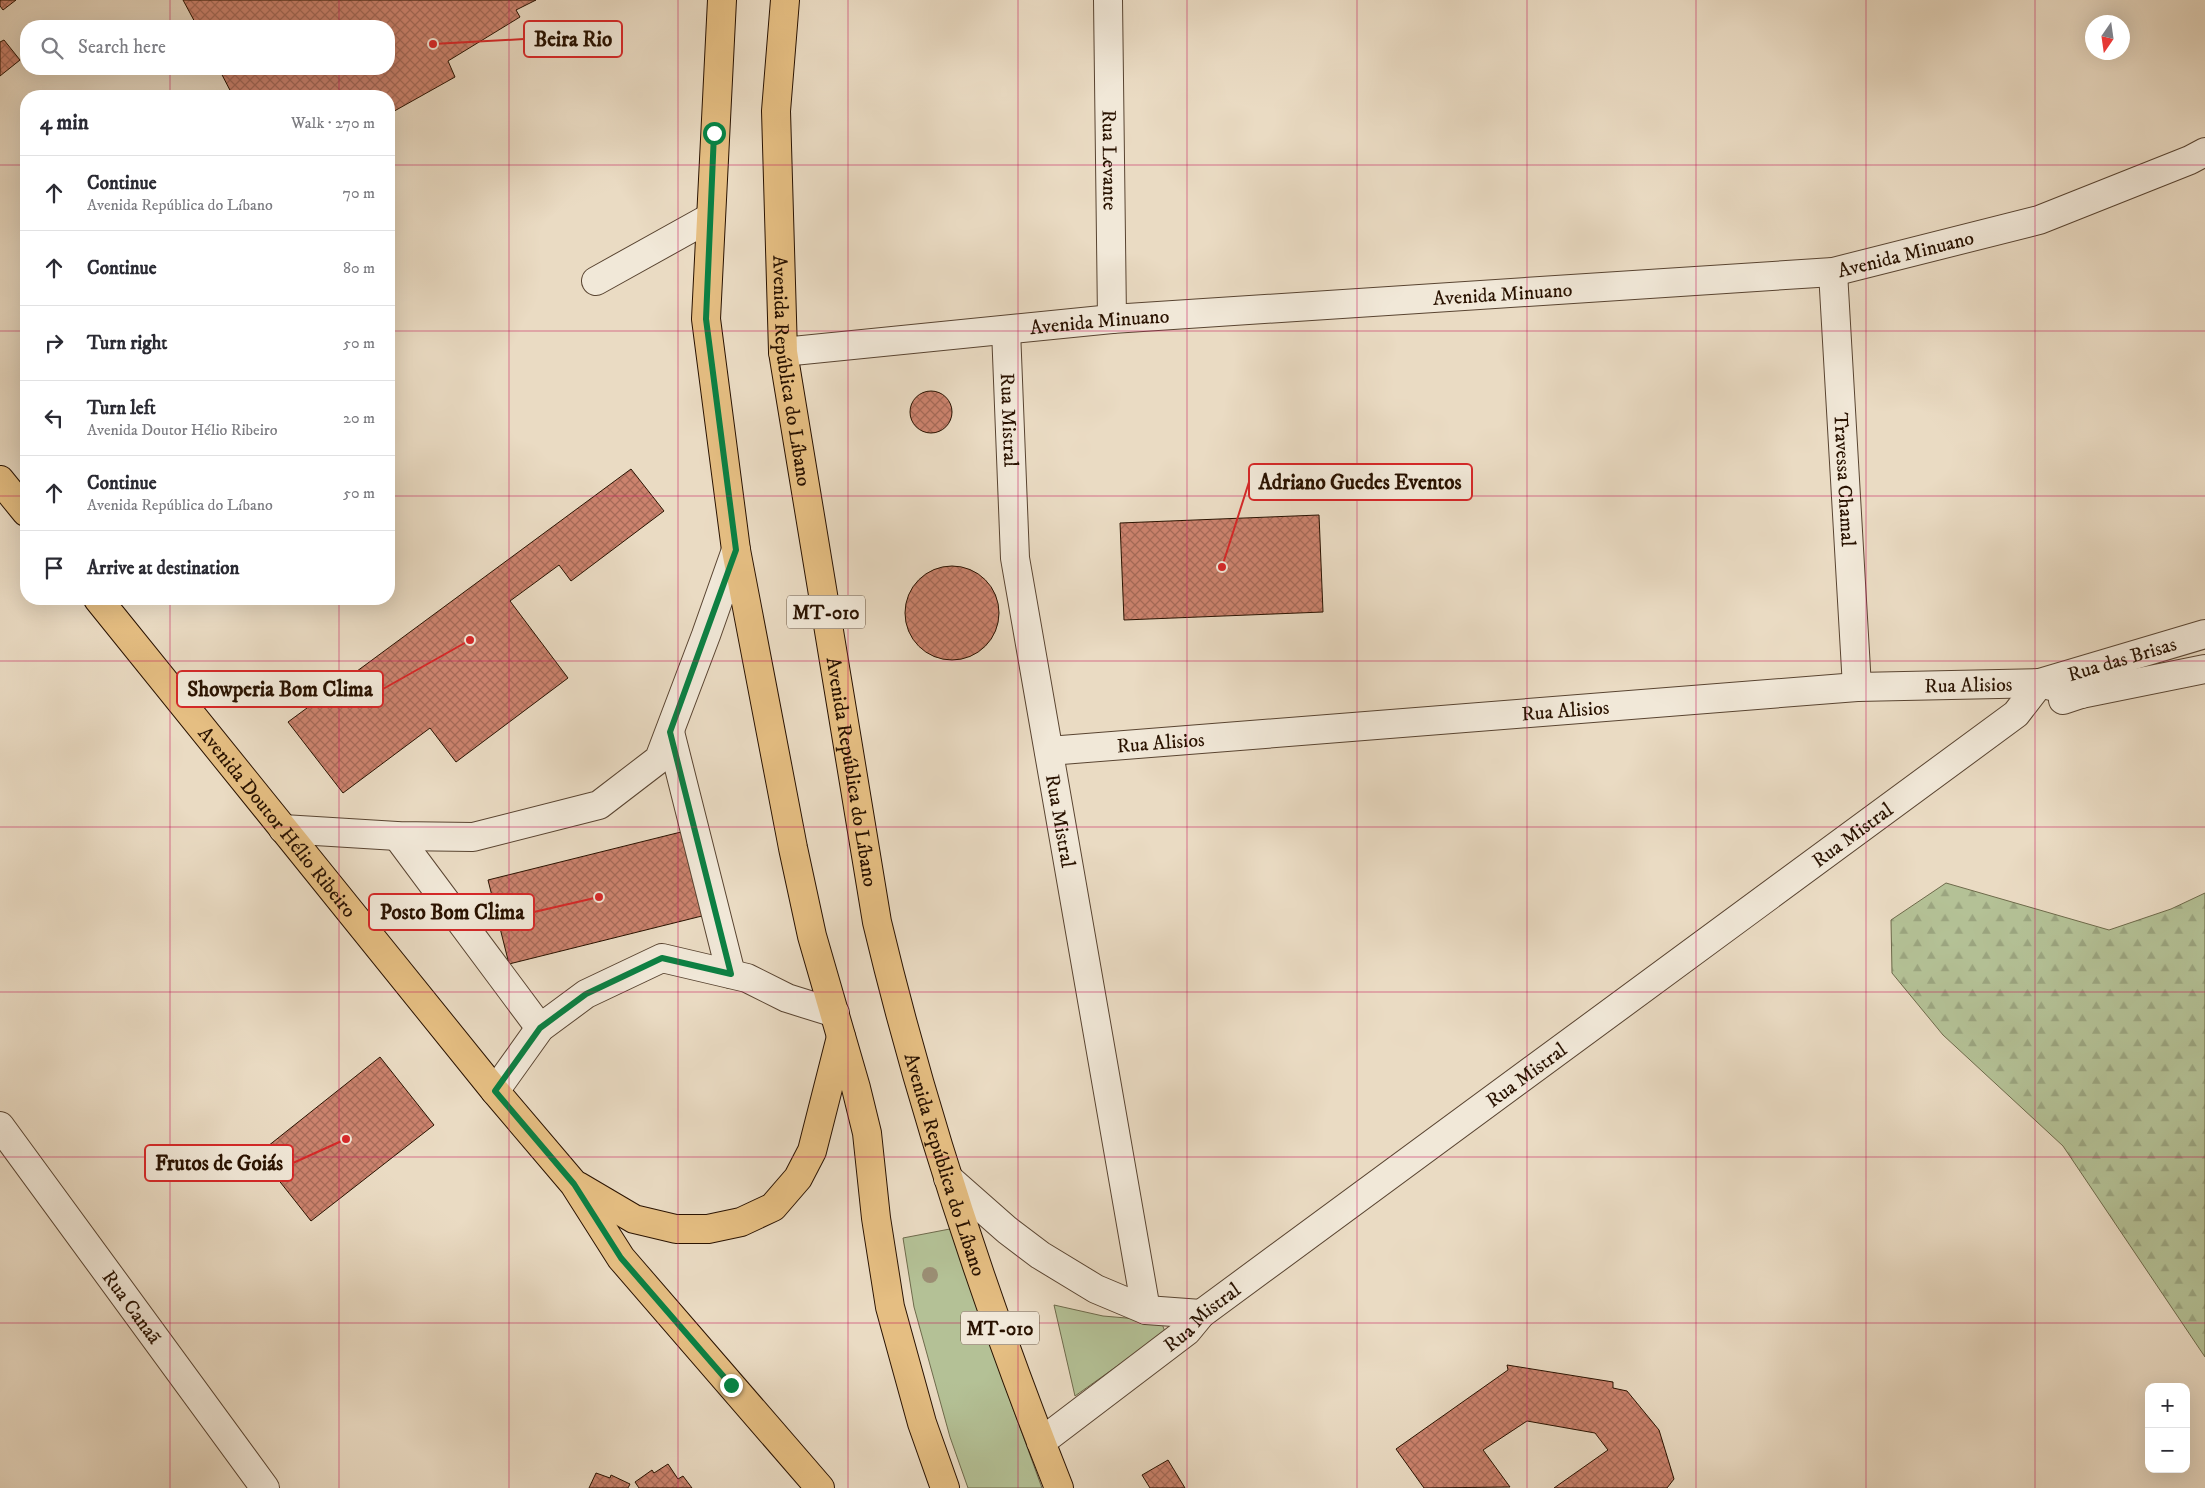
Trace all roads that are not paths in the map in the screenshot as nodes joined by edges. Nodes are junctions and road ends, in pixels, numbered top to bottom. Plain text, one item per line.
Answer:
1 (722, 0) edge
2 (785, 0) edge
3 (1108, 0) edge
4 (2205, 152) edge
5 (711, 217) junction
6 (1833, 272) junction
7 (596, 280) dead end
8 (1112, 319) junction
9 (1006, 330) junction
10 (783, 352) junction
11 (0, 480) edge
12 (20, 505) edge
13 (736, 550) junction
14 (103, 605) edge
15 (2205, 634) edge
16 (2205, 669) edge
17 (2040, 683) junction
18 (1857, 686) junction
19 (2080, 694) junction
20 (2016, 714) junction
21 (670, 732) junction
22 (1049, 751) junction
23 (283, 829) junction
24 (397, 836) junction
25 (731, 974) junction
26 (838, 1025) junction
27 (540, 1028) junction
28 (495, 1091) junction
29 (0, 1126) edge
30 (948, 1178) junction
31 (574, 1184) junction
32 (1146, 1310) junction
33 (1201, 1314) junction
34 (1041, 1442) junction
35 (265, 1488) edge
36 (820, 1488) edge
37 (945, 1488) edge
38 (1060, 1488) edge

1 - 5 main road
2 - 10 main road, Avenida República do Líbano / MT-010
3 - 8 street, Rua Levante
4 - 6 street, Avenida Minuano
5 - 7 street
5 - 13 main road
6 - 8 street, Avenida Minuano
6 - 18 street, Travessa Chamal
8 - 9 street, Avenida Minuano
9 - 10 street, Avenida Minuano
9 - 22 street, Rua Mistral
10 - 30 main road, Avenida República do Líbano / MT-010
11 - 12 main road
13 - 21 street
13 - 26 main road
14 - 23 main road, Avenida Doutor Hélio Ribeiro
15 - 17 street, Rua das Brisas
16 - 19 street, Rua das Brisas
17 - 18 street, Rua Alisios
17 - 19 street, Rua Alisios
17 - 20 street, Rua Mistral
18 - 22 street, Rua Alisios
19 - 20 street, Rua Mistral
20 - 33 street, Rua Mistral
21 - 24 street
21 - 25 street
22 - 32 street, Rua Mistral
23 - 24 street
23 - 28 main road, Avenida Doutor Hélio Ribeiro
24 - 27 street
25 - 26 street
25 - 27 street
26 - 31 main road
26 - 37 main road
27 - 28 street
28 - 31 main road, Avenida Doutor Hélio Ribeiro
29 - 35 street, Rua Canaã
30 - 32 street
30 - 34 main road, Avenida República do Líbano / MT-010
31 - 36 main road
32 - 33 street
33 - 34 street, Rua Mistral
34 - 38 main road, Avenida República do Líbano / MT-010

